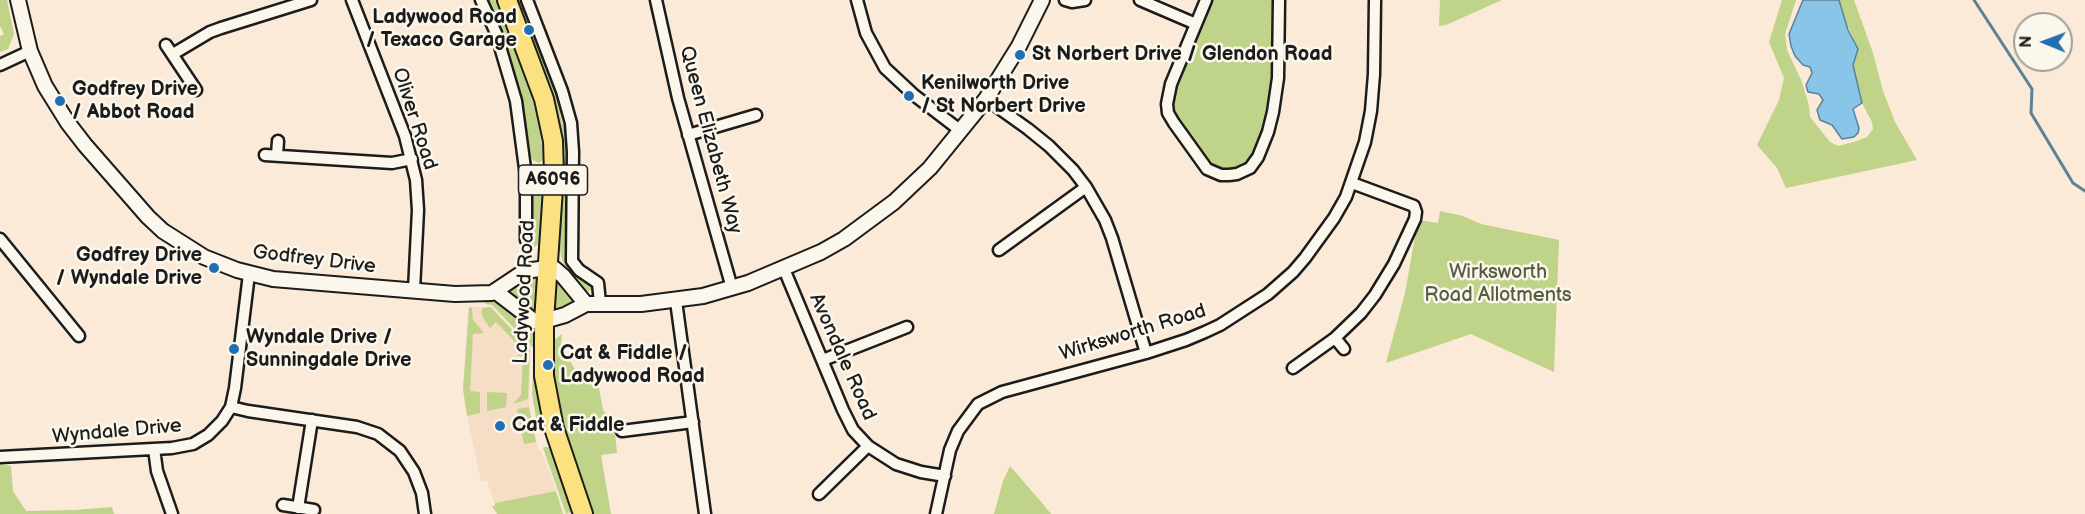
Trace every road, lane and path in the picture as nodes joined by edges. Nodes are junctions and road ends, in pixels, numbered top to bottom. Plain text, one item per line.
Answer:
1 (18, 0) edge
2 (311, 0) edge
3 (352, 0) edge
4 (507, 0) edge
5 (526, 0) edge
6 (656, 0) edge
7 (857, 0) edge
8 (1042, 0) edge
9 (1065, 0) edge
10 (1085, 0) edge
11 (1140, 0) edge
12 (1206, 0) edge
13 (1279, 0) edge
14 (1375, 0) edge
15 (479, 4) edge
16 (1196, 24) junction
17 (166, 45) dead end
18 (30, 51) junction
19 (173, 54) junction
20 (0, 65) edge
21 (196, 90) dead end
22 (986, 99) junction
23 (756, 115) dead end
24 (961, 131) junction
25 (688, 135) junction
26 (278, 141) dead end
27 (265, 154) dead end
28 (277, 155) junction
29 (412, 159) junction
30 (554, 174) junction
31 (526, 176) junction
32 (1352, 183) junction
33 (1086, 187) junction
34 (522, 232) dead end
35 (0, 239) edge
36 (999, 250) dead end
37 (547, 268) junction
38 (784, 269) junction
39 (249, 274) junction
40 (732, 288) junction
41 (414, 290) junction
42 (495, 291) junction
43 (676, 301) junction
44 (600, 303) junction
45 (586, 304) junction
46 (81, 317) dead end
47 (544, 321) junction
48 (72, 326) junction
49 (907, 327) dead end
50 (79, 336) dead end
51 (1335, 338) junction
52 (1344, 349) dead end
53 (1146, 353) junction
54 (823, 360) junction
55 (1293, 368) dead end
56 (231, 407) junction
57 (312, 420) junction
58 (693, 422) junction
59 (622, 431) dead end
60 (868, 447) junction
61 (153, 449) junction
62 (0, 457) edge
63 (945, 476) junction
64 (819, 494) dead end
65 (283, 506) dead end
66 (298, 507) junction
67 (314, 510) dead end
68 (172, 514) edge
69 (425, 514) edge
70 (583, 514) edge
71 (705, 514) edge
72 (936, 514) edge

1 - 18 street, Godfrey Drive
2 - 19 street
3 - 29 street, Oliver Road
4 - 30 main road, Ladywood Road / A6096
5 - 44 street
6 - 25 street, Queen Elizabeth Way
7 - 24 street
8 - 22 street
9 - 10 street
11 - 16 street
12 - 16 street
13 - 16 street
14 - 32 street, Wirksworth Road
15 - 31 street, Ladywood Road
17 - 19 street
18 - 20 street
18 - 39 street, Godfrey Drive
19 - 21 street
22 - 24 street
22 - 33 street
23 - 25 street
24 - 38 street
25 - 40 street, Queen Elizabeth Way
26 - 28 street
27 - 28 street
28 - 29 street
29 - 41 street, Oliver Road
30 - 31 street
30 - 37 main road, Ladywood Road / A6096
31 - 34 street, Ladywood Road
32 - 51 street
32 - 53 street, Wirksworth Road
33 - 36 street
33 - 53 street
35 - 48 street
37 - 42 street, Godfrey Drive
37 - 45 street
37 - 47 main road, Ladywood Road / A6096
38 - 40 street
38 - 54 street, Avondale Road
39 - 41 street, Godfrey Drive
39 - 56 street
40 - 43 street
41 - 42 street, Godfrey Drive
42 - 47 street
43 - 44 street
43 - 58 street
44 - 45 street
45 - 47 street
46 - 48 street
47 - 70 main road, Ladywood Road / A6096
48 - 50 street
49 - 54 street
51 - 52 street
51 - 55 street
53 - 63 street, Wirksworth Road
54 - 60 street, Avondale Road
56 - 57 street
56 - 61 street, Wyndale Drive
57 - 66 street
57 - 69 street
58 - 59 street
58 - 71 street
60 - 63 street, Avondale Road
60 - 64 street
61 - 62 street, Wyndale Drive
61 - 68 street
63 - 72 street, Wirksworth Road
65 - 66 street
66 - 67 street

